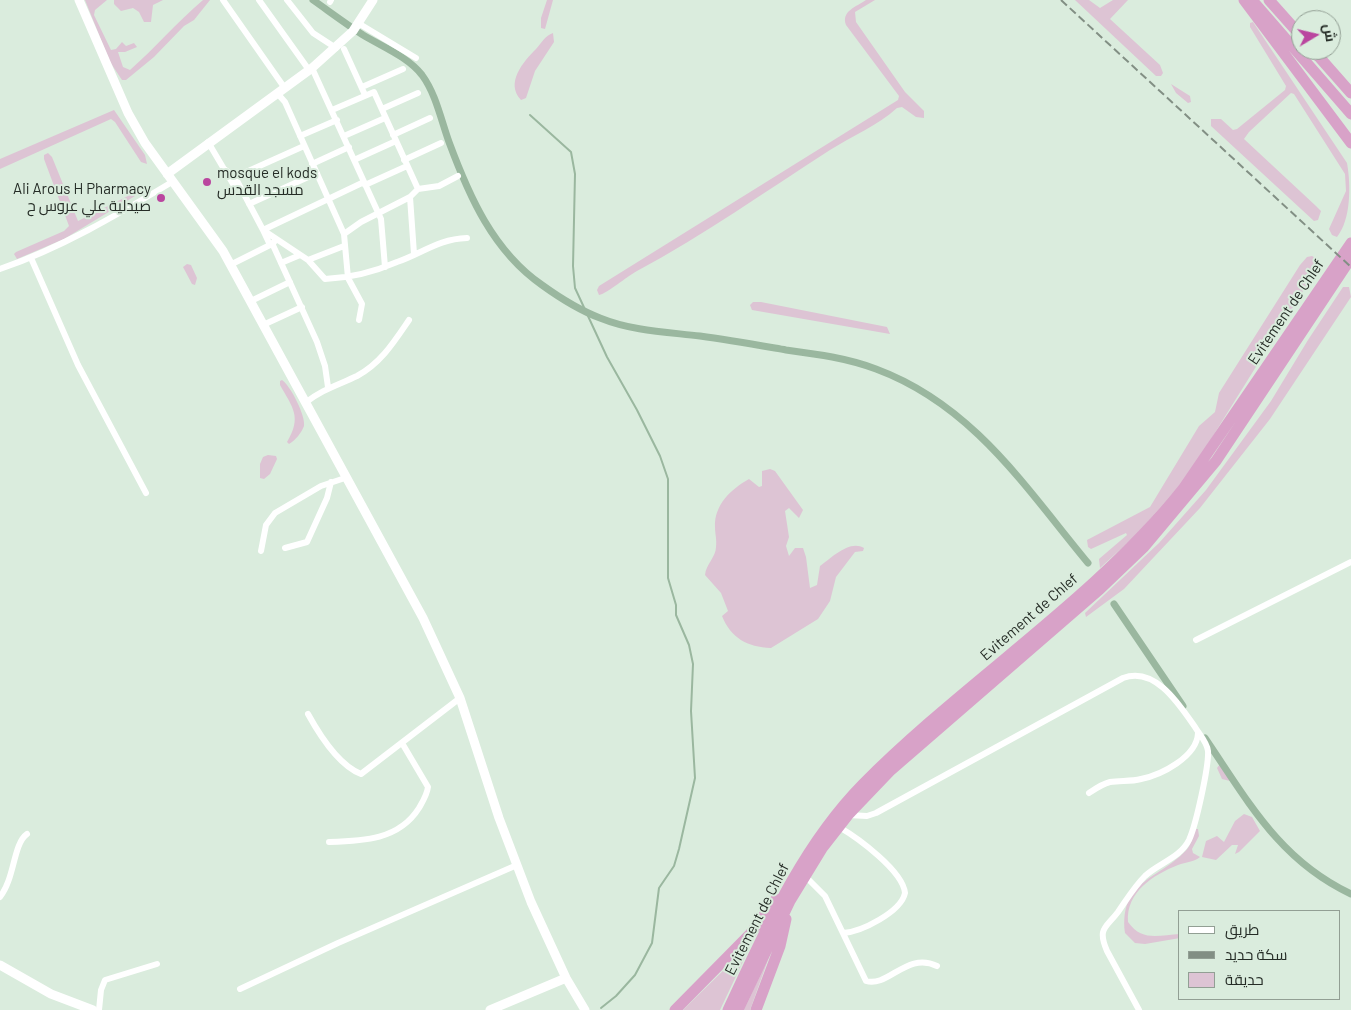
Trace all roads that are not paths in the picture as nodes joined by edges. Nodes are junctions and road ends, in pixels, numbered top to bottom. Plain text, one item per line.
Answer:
1 (80, 0) edge
2 (223, 0) edge
3 (259, 0) edge
4 (287, 0) edge
5 (373, 0) edge
6 (1244, 0) edge
7 (1252, 0) edge
8 (1268, 0) edge
9 (358, 24) junction
10 (1291, 25) edge
11 (340, 48) junction
12 (416, 58) dead end
13 (1322, 60) edge
14 (310, 69) junction
15 (403, 69) dead end
16 (370, 84) junction
17 (362, 87) junction
18 (281, 90) junction
19 (374, 92) junction
20 (418, 93) dead end
21 (1351, 93) edge
22 (365, 95) junction
23 (382, 109) junction
24 (332, 110) junction
25 (1351, 114) edge
26 (386, 118) junction
27 (430, 118) dead end
28 (336, 120) junction
29 (300, 136) junction
30 (344, 136) junction
31 (394, 138) junction
32 (208, 142) junction
33 (441, 143) dead end
34 (1351, 143) edge
35 (304, 146) junction
36 (349, 148) junction
37 (354, 160) junction
38 (406, 163) junction
39 (312, 164) junction
40 (224, 169) junction
41 (317, 173) junction
42 (166, 174) junction
43 (458, 176) dead end
44 (235, 177) junction
45 (172, 182) junction
46 (365, 183) junction
47 (241, 189) junction
48 (418, 189) junction
49 (410, 198) junction
50 (328, 199) junction
51 (249, 204) junction
52 (378, 213) junction
53 (263, 230) junction
54 (344, 234) junction
55 (467, 238) dead end
56 (273, 243) junction
57 (1351, 243) edge
58 (344, 246) junction
59 (414, 254) junction
60 (300, 255) junction
61 (31, 258) junction
62 (308, 260) junction
63 (281, 263) junction
64 (1344, 263) edge
65 (230, 265) junction
66 (385, 266) junction
67 (0, 269) edge
68 (348, 278) junction
69 (290, 282) junction
70 (251, 301) junction
71 (302, 307) junction
72 (359, 320) dead end
73 (410, 320) dead end
74 (262, 325) junction
75 (328, 387) junction
76 (305, 403) junction
77 (345, 478) junction
78 (331, 482) junction
79 (146, 493) dead end
80 (285, 548) dead end
81 (261, 551) dead end
82 (1351, 562) edge
83 (1196, 640) dead end
84 (460, 698) junction
85 (308, 714) dead end
86 (1198, 733) junction
87 (402, 743) junction
88 (1089, 793) dead end
89 (848, 815) junction
90 (839, 827) junction
91 (27, 834) dead end
92 (329, 842) dead end
93 (517, 865) junction
94 (801, 874) junction
95 (0, 897) edge
96 (790, 902) junction
97 (843, 933) junction
98 (157, 964) dead end
99 (0, 965) edge
100 (937, 966) dead end
101 (566, 978) junction
102 (240, 989) dead end
103 (93, 1010) edge
104 (99, 1010) edge
105 (490, 1010) edge
106 (585, 1010) edge
107 (674, 1010) edge
108 (728, 1010) edge
109 (738, 1010) edge
110 (756, 1010) edge
111 (1139, 1010) edge

1 - 42 main road
2 - 18 street
3 - 14 street
4 - 11 street
5 - 9 main road
6 - 34 highway
7 - 25 highway
8 - 10 highway
9 - 11 main road
9 - 12 street
11 - 14 main road
11 - 17 street
13 - 21 highway
14 - 18 main road
14 - 24 street
15 - 16 street
16 - 17 street
16 - 19 street
17 - 22 street
18 - 29 street
18 - 32 main road
19 - 22 street
19 - 23 street
20 - 23 street
22 - 24 street
23 - 26 street
24 - 28 street
26 - 30 street
26 - 31 street
27 - 31 street
28 - 29 street
28 - 30 street
29 - 35 street
30 - 36 street
31 - 37 street
31 - 38 street
32 - 40 street
32 - 42 main road
33 - 38 street
35 - 39 street
35 - 44 street
36 - 37 street
36 - 39 street
37 - 46 street
38 - 46 street
38 - 48 street
39 - 41 street
40 - 44 street
40 - 47 street
41 - 50 street
41 - 51 street
42 - 45 main road
43 - 48 street
44 - 47 street
45 - 61 street
45 - 65 main road
46 - 50 street
46 - 52 street
47 - 51 street
48 - 49 street
49 - 52 street
49 - 59 street
50 - 53 street
50 - 54 street
51 - 53 street
52 - 54 street
52 - 66 street
53 - 56 street
54 - 58 street
55 - 59 street
56 - 60 street
56 - 63 street
56 - 65 street
57 - 64 highway, Evitement de Chlef
58 - 62 street
58 - 68 street
59 - 66 street
60 - 62 street
60 - 63 street
61 - 67 street
61 - 79 street
62 - 68 street
63 - 69 street
64 - 89 highway, Evitement de Chlef
64 - 94 highway, Evitement de Chlef
65 - 70 main road
66 - 68 street
68 - 72 street
69 - 70 street
69 - 71 street
70 - 74 main road
71 - 74 street
71 - 75 street
73 - 75 street
74 - 76 main road
75 - 76 street
76 - 77 main road
77 - 78 street
77 - 84 main road
78 - 80 street
78 - 81 street
82 - 83 street
84 - 87 street
84 - 93 main road
85 - 87 street
86 - 88 street
86 - 89 street
86 - 111 street
87 - 92 street
89 - 90 highway, Evitement de Chlef
90 - 94 highway, Evitement de Chlef
90 - 97 street
91 - 95 street
93 - 101 main road
93 - 102 street
94 - 96 highway, Evitement de Chlef
94 - 97 street
94 - 107 highway
94 - 108 highway, Evitement de Chlef
96 - 109 highway, Evitement de Chlef
96 - 110 highway
97 - 100 street
98 - 104 street
99 - 103 main road
101 - 105 main road
101 - 106 main road

